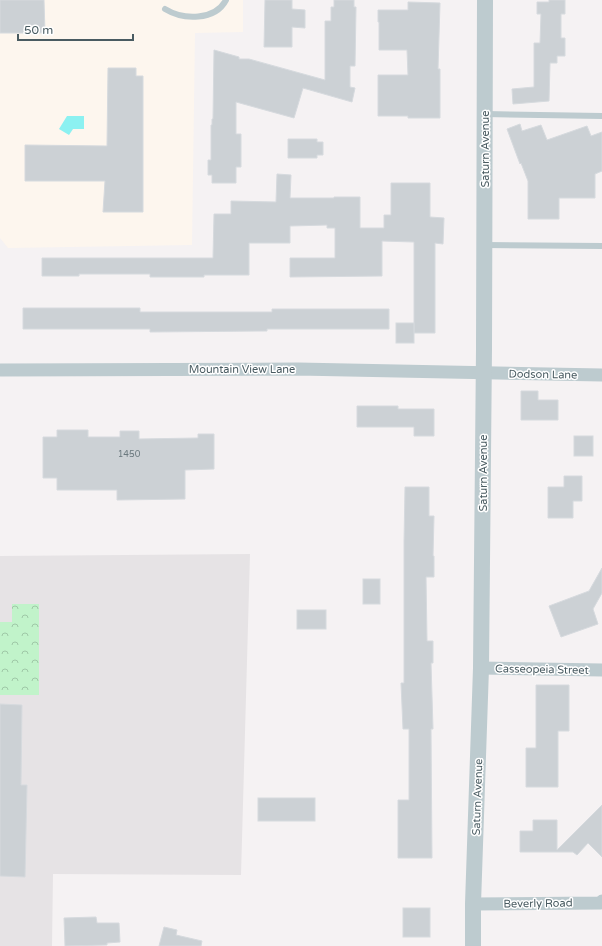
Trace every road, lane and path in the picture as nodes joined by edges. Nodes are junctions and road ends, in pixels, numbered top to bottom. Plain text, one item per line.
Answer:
1 (226, 0) edge
2 (485, 0) edge
3 (165, 9) dead end
4 (484, 114) junction
5 (602, 116) edge
6 (484, 245) junction
7 (602, 246) edge
8 (0, 370) edge
9 (484, 372) junction
10 (602, 375) edge
11 (481, 668) junction
12 (602, 670) edge
13 (601, 903) edge
14 (473, 904) junction
15 (473, 946) edge

1 - 3 lane
2 - 4 street, Saturn Avenue
4 - 5 lane
4 - 6 street, Saturn Avenue
6 - 7 lane
6 - 9 street, Saturn Avenue
8 - 9 street, Mountain View Lane
9 - 10 street, Dodson Lane
9 - 11 street, Saturn Avenue
11 - 12 street, Casseopeia Street
11 - 14 street, Saturn Avenue
13 - 14 street, Beverly Road
14 - 15 street, Saturn Avenue

